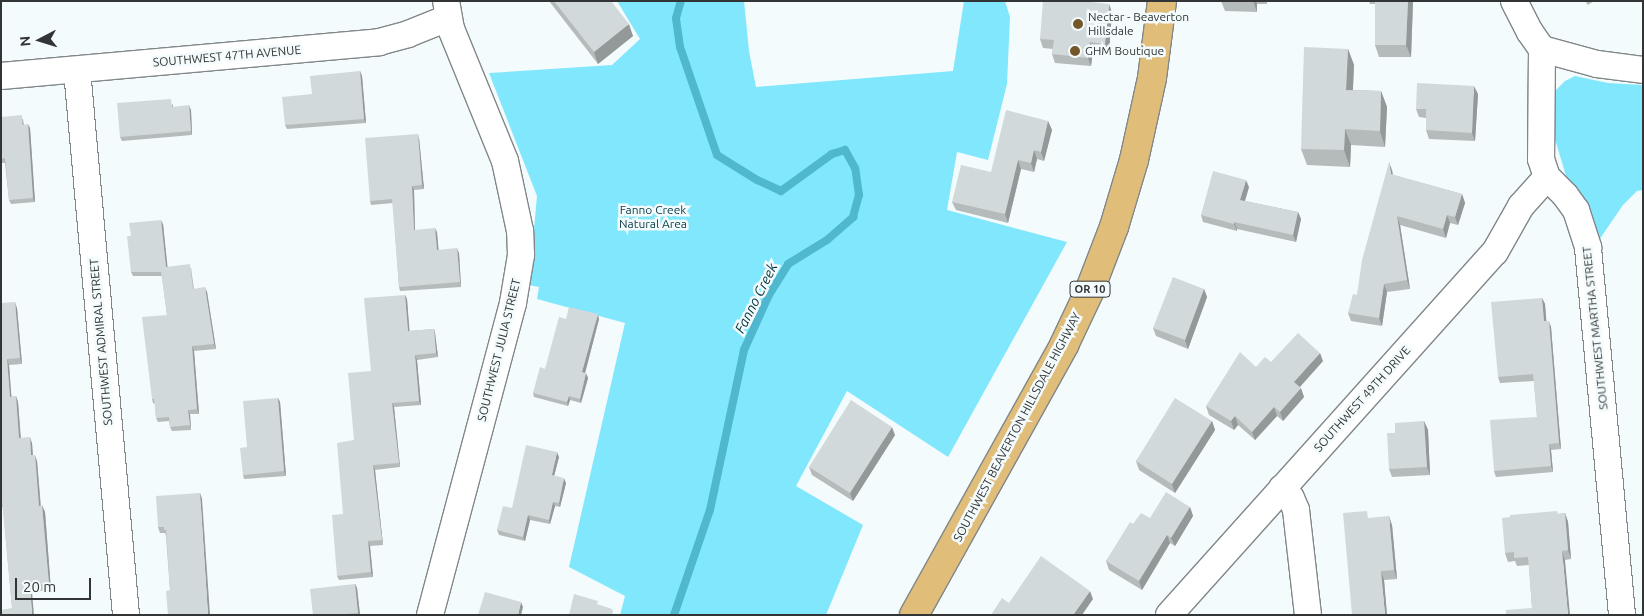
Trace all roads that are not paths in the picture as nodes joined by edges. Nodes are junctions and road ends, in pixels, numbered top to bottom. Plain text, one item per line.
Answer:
1 (1162, 1) edge
2 (1514, 1) edge
3 (447, 10) edge
4 (1542, 49) junction
5 (77, 70) junction
6 (1643, 70) edge
7 (1, 76) edge
8 (1547, 177) junction
9 (1282, 488) junction
10 (126, 615) edge
11 (430, 615) edge
12 (914, 615) edge
13 (1169, 615) edge
14 (1308, 615) edge
15 (1622, 615) edge

1 - 12 main road, SOUTHWEST BEAVERTON HILLSDALE HIGHWAY / OR 10
2 - 4 street
3 - 5 street, SOUTHWEST 47TH AVENUE
3 - 11 street, SOUTHWEST JULIA STREET
4 - 6 street
4 - 8 street
5 - 7 street, SOUTHWEST 47TH AVENUE
5 - 10 street, SOUTHWEST ADMIRAL STREET
8 - 9 street, SOUTHWEST 49TH DRIVE
8 - 15 street, SOUTHWEST MARTHA STREET
9 - 13 street, SOUTHWEST 49TH DRIVE
9 - 14 street

